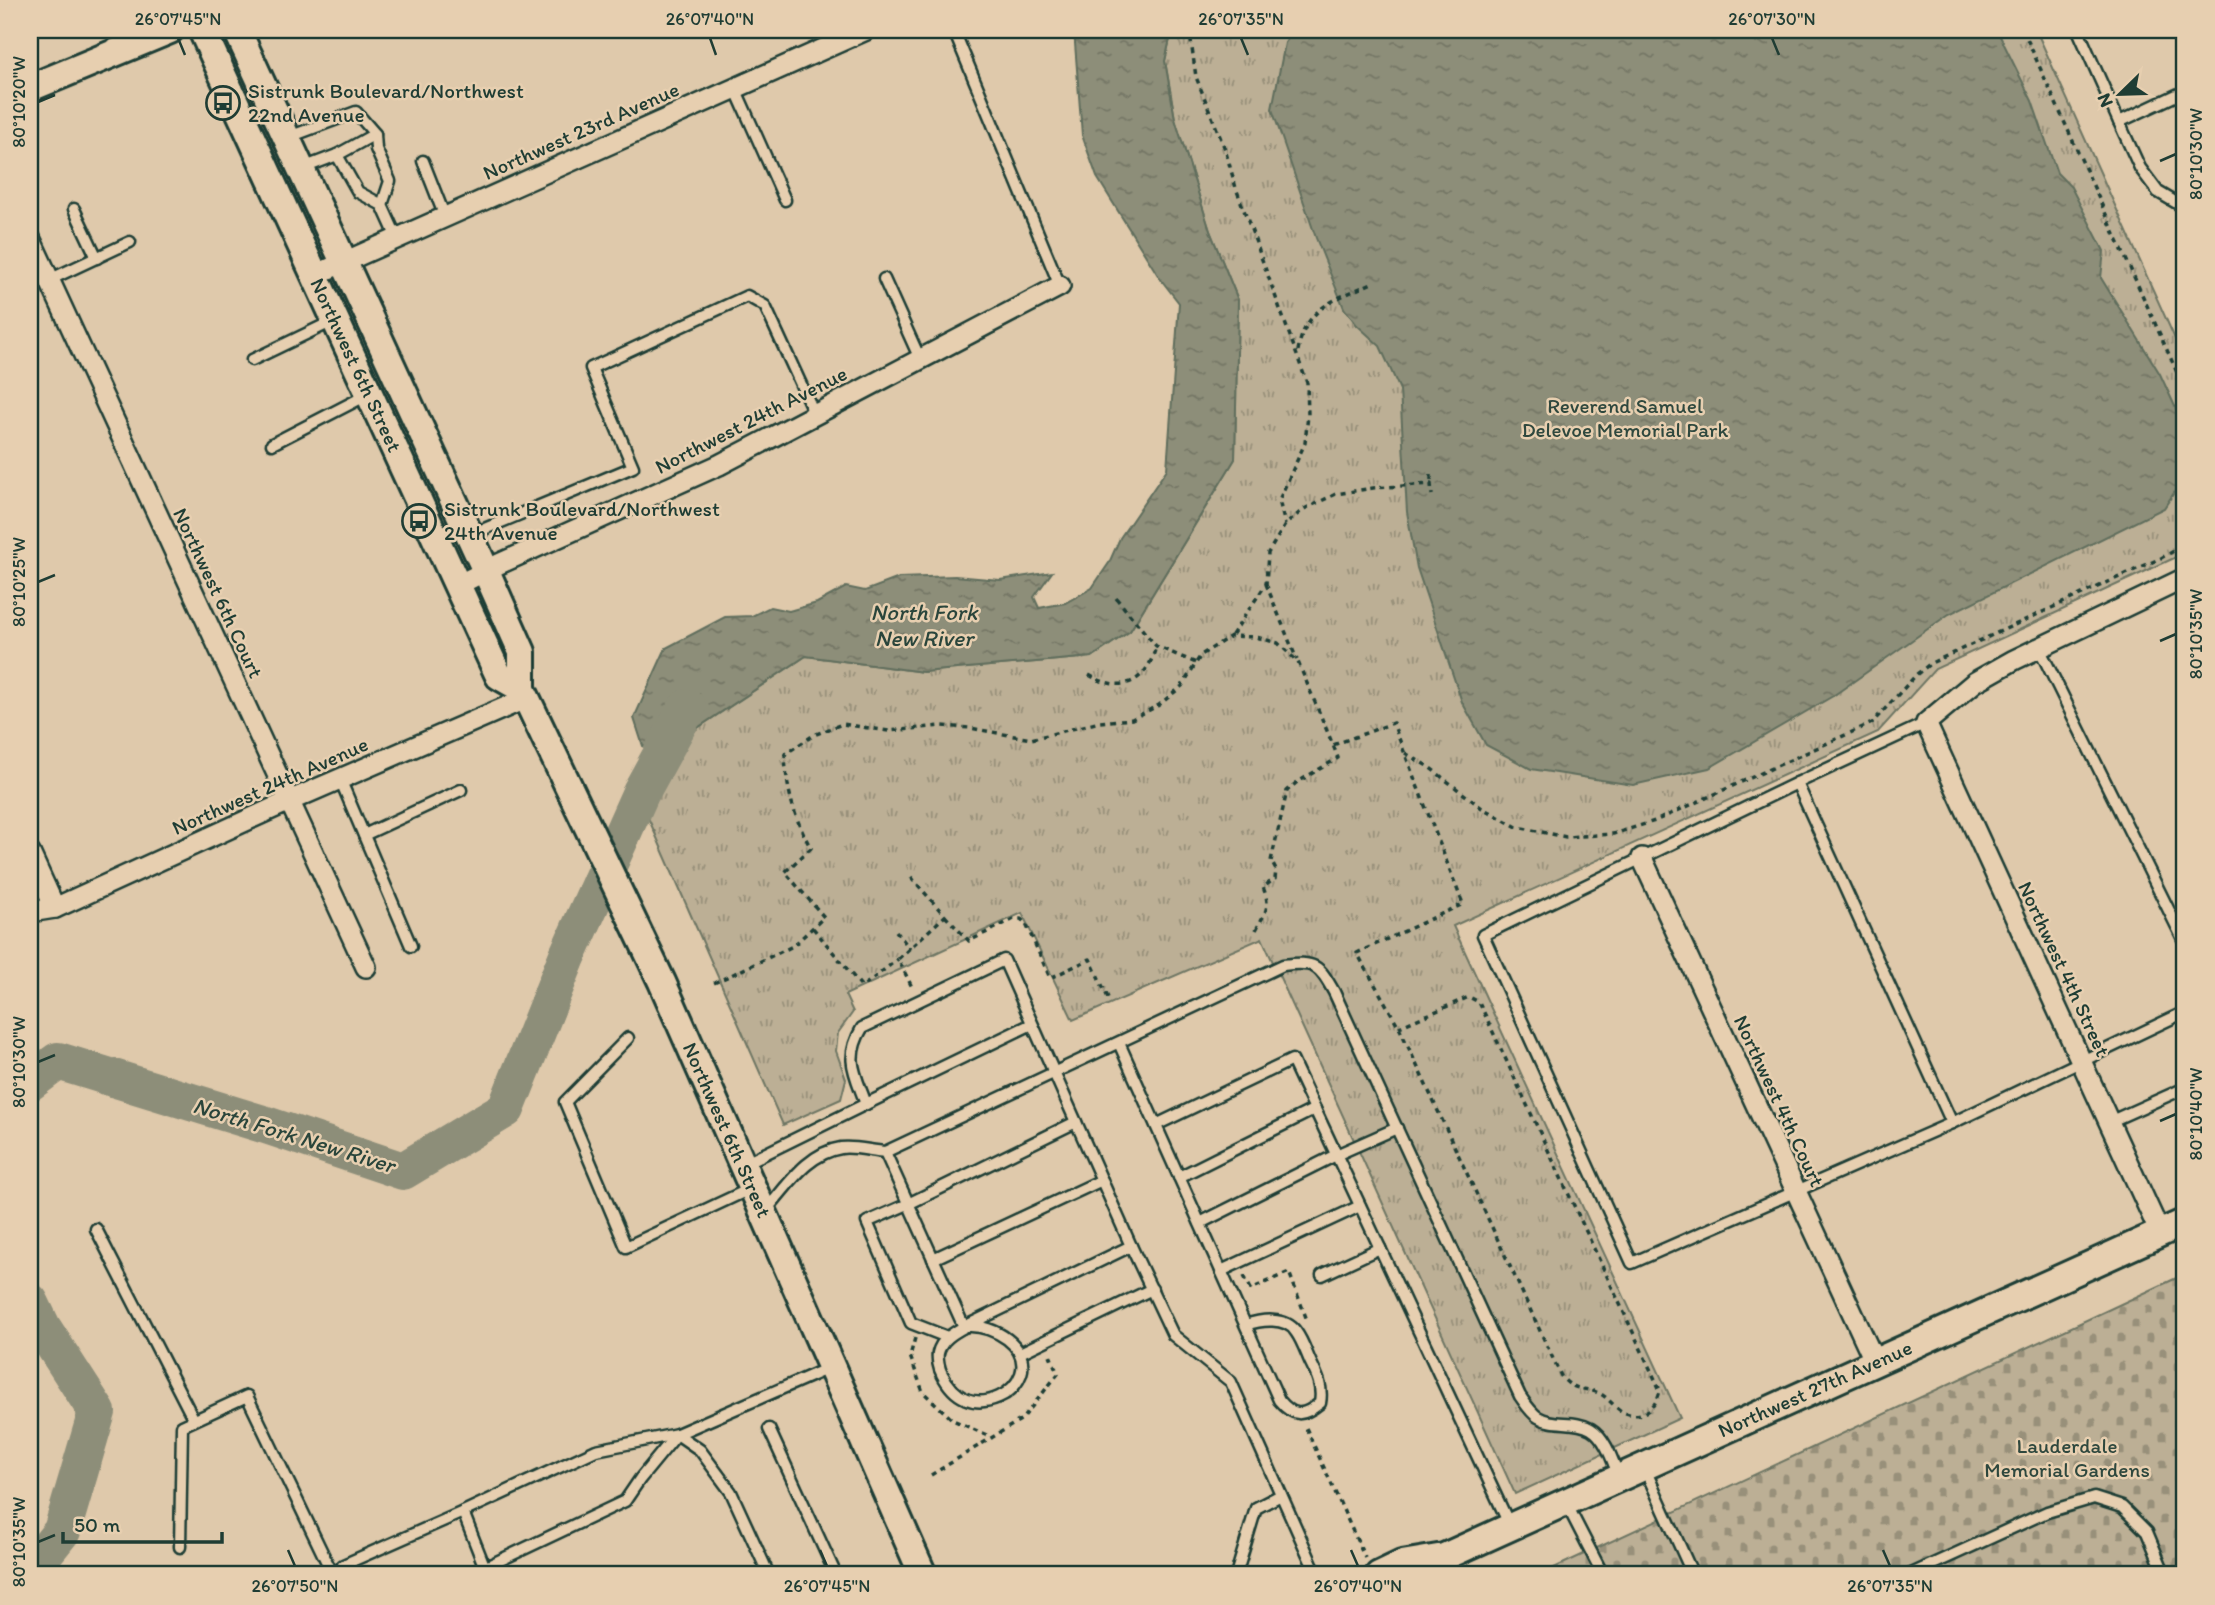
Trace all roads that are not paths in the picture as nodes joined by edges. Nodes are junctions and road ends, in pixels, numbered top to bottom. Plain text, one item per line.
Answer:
1 (170, 30) edge
2 (202, 30) edge
3 (237, 30) edge
4 (866, 30) edge
5 (2078, 30) edge
6 (957, 38) dead end
7 (30, 88) edge
8 (735, 88) junction
9 (2185, 91) edge
10 (2119, 122) junction
11 (375, 134) junction
12 (287, 138) junction
13 (337, 155) junction
14 (423, 161) dead end
15 (301, 169) junction
16 (785, 200) dead end
17 (382, 205) junction
18 (2185, 208) edge
19 (74, 209) dead end
20 (445, 217) junction
21 (30, 238) edge
22 (397, 238) junction
23 (130, 242) dead end
24 (97, 258) junction
25 (344, 262) junction
26 (315, 275) junction
27 (884, 279) dead end
28 (49, 280) junction
29 (1060, 286) joint
30 (335, 320) junction
31 (920, 359) junction
32 (252, 360) dead end
33 (370, 394) junction
34 (814, 415) junction
35 (272, 444) dead end
36 (470, 535) junction
37 (486, 571) junction
38 (2185, 578) edge
39 (458, 585) junction
40 (2039, 648) junction
41 (525, 693) junction
42 (1926, 723) junction
43 (340, 779) junction
44 (1797, 782) junction
45 (461, 790) dead end
46 (289, 801) junction
47 (364, 835) junction
48 (30, 853) edge
49 (1642, 858) junction
50 (55, 908) junction
51 (30, 912) edge
52 (2185, 943) edge
53 (411, 946) dead end
54 (366, 967) dead end
55 (2185, 1012) edge
56 (1032, 1024) junction
57 (628, 1038) dead end
58 (1119, 1043) junction
59 (2082, 1062) junction
60 (1054, 1073) junction
61 (2185, 1088) edge
62 (866, 1104) junction
63 (1315, 1110) junction
64 (1076, 1122) junction
65 (2109, 1122) junction
66 (1952, 1123) junction
67 (1156, 1125) junction
68 (1397, 1128) junction
69 (885, 1152) junction
70 (1336, 1155) junction
71 (747, 1176) junction
72 (1179, 1177) junction
73 (1102, 1180) junction
74 (1796, 1191) junction
75 (908, 1204) junction
76 (1360, 1206) junction
77 (764, 1213) junction
78 (2185, 1222) edge
79 (1200, 1223) junction
80 (96, 1229) dead end
81 (2160, 1233) junction
82 (1132, 1245) junction
83 (1380, 1248) junction
84 (933, 1259) junction
85 (1221, 1271) junction
86 (1322, 1275) dead end
87 (1152, 1289) junction
88 (1246, 1325) junction
89 (964, 1327) junction
90 (947, 1337) junction
91 (1020, 1353) junction
92 (1875, 1362) junction
93 (832, 1367) junction
94 (194, 1420) junction
95 (769, 1429) dead end
96 (677, 1434) junction
97 (1643, 1466) junction
98 (1619, 1477) junction
99 (1281, 1495) junction
100 (1566, 1501) junction
101 (463, 1512) junction
102 (1511, 1526) junction
103 (180, 1547) dead end
104 (342, 1565) dead end
105 (1437, 1566) edge
106 (485, 1568) junction
107 (333, 1575) edge
108 (469, 1575) edge
109 (769, 1575) edge
110 (836, 1575) edge
111 (923, 1575) edge
112 (1236, 1575) edge
113 (1317, 1575) edge
114 (1379, 1575) edge
115 (1603, 1575) edge
116 (1693, 1575) edge
117 (1909, 1575) edge
118 (2165, 1575) edge

1 - 7 street
2 - 26 street, Northwest 6th Street
3 - 12 street, Northwest 6th Street
4 - 8 street, Northwest 23rd Avenue
5 - 10 lane
6 - 29 lane
8 - 16 lane
8 - 20 street, Northwest 23rd Avenue
9 - 10 lane
10 - 18 lane
11 - 12 lane
11 - 13 lane
11 - 17 lane
12 - 15 street, Northwest 6th Street
13 - 15 lane
13 - 17 lane
14 - 20 lane
15 - 25 street, Northwest 6th Street
17 - 22 lane
19 - 24 lane
20 - 22 street, Northwest 23rd Avenue
21 - 28 street, Northwest 6th Court
22 - 25 street, Northwest 23rd Avenue
23 - 24 lane
24 - 28 lane
25 - 26 street, Northwest 23rd Avenue
25 - 36 street, Northwest 6th Street
26 - 30 street, Northwest 6th Street
27 - 31 lane
28 - 46 street, Northwest 6th Court
29 - 31 street, Northwest 24th Avenue
30 - 32 lane
30 - 33 street, Northwest 6th Street
31 - 34 street, Northwest 24th Avenue
33 - 35 lane
33 - 39 street, Northwest 6th Street
34 - 36 lane
34 - 37 street, Northwest 24th Avenue
36 - 37 street, Northwest 6th Street
37 - 39 street, Northwest 24th Avenue
37 - 41 street, Northwest 6th Street
38 - 40 street
39 - 41 street, Northwest 6th Street
40 - 42 street
40 - 52 lane
41 - 43 street, Northwest 24th Avenue
41 - 71 street, Northwest 6th Street
42 - 44 lane
42 - 59 street, Northwest 4th Street
43 - 46 street, Northwest 24th Avenue
43 - 47 lane
44 - 49 lane
44 - 66 lane
45 - 47 lane
46 - 50 street, Northwest 24th Avenue
46 - 54 street, Northwest 6th Court
47 - 53 lane
48 - 50 street
49 - 74 street, Northwest 4th Court
49 - 74 lane
50 - 51 street, Northwest 24th Avenue
55 - 59 lane
56 - 60 lane
56 - 62 lane
56 - 62 lane
57 - 71 lane
58 - 60 lane
58 - 67 lane
58 - 68 lane
59 - 65 street, Northwest 4th Street
59 - 66 lane
60 - 64 lane
60 - 69 lane
61 - 65 lane
62 - 71 lane
63 - 67 lane
63 - 70 lane
63 - 72 lane
64 - 73 lane
64 - 75 lane
65 - 81 street, Northwest 4th Street
66 - 74 lane
67 - 72 lane
68 - 70 lane
68 - 98 lane
69 - 75 lane
69 - 77 lane
70 - 76 lane
70 - 79 lane
71 - 77 street, Northwest 6th Street
72 - 79 lane
73 - 82 lane
73 - 84 lane
74 - 92 street, Northwest 4th Court
75 - 84 lane
75 - 90 lane
76 - 83 lane
76 - 85 lane
77 - 93 street, Northwest 6th Street
78 - 81 street, Northwest 27th Avenue
79 - 85 lane
80 - 94 lane
81 - 92 street, Northwest 27th Avenue
82 - 87 lane
82 - 89 lane
83 - 86 lane
83 - 102 lane
84 - 89 lane
85 - 88 lane
87 - 91 lane
87 - 99 lane
88 - 88 lane
89 - 90 lane
89 - 91 lane
90 - 91 lane
92 - 97 street, Northwest 27th Avenue
93 - 96 lane
93 - 111 street, Northwest 6th Street
94 - 103 lane
94 - 107 lane
95 - 110 lane
96 - 101 lane
96 - 106 lane
96 - 109 lane
97 - 98 street, Northwest 27th Avenue
97 - 116 lane
98 - 100 street, Northwest 27th Avenue
99 - 112 lane
99 - 113 lane
100 - 102 street, Northwest 27th Avenue
100 - 115 lane
101 - 104 lane
101 - 106 lane
102 - 105 street, Northwest 27th Avenue
105 - 114 street, Northwest 27th Avenue
106 - 108 lane
117 - 118 lane

